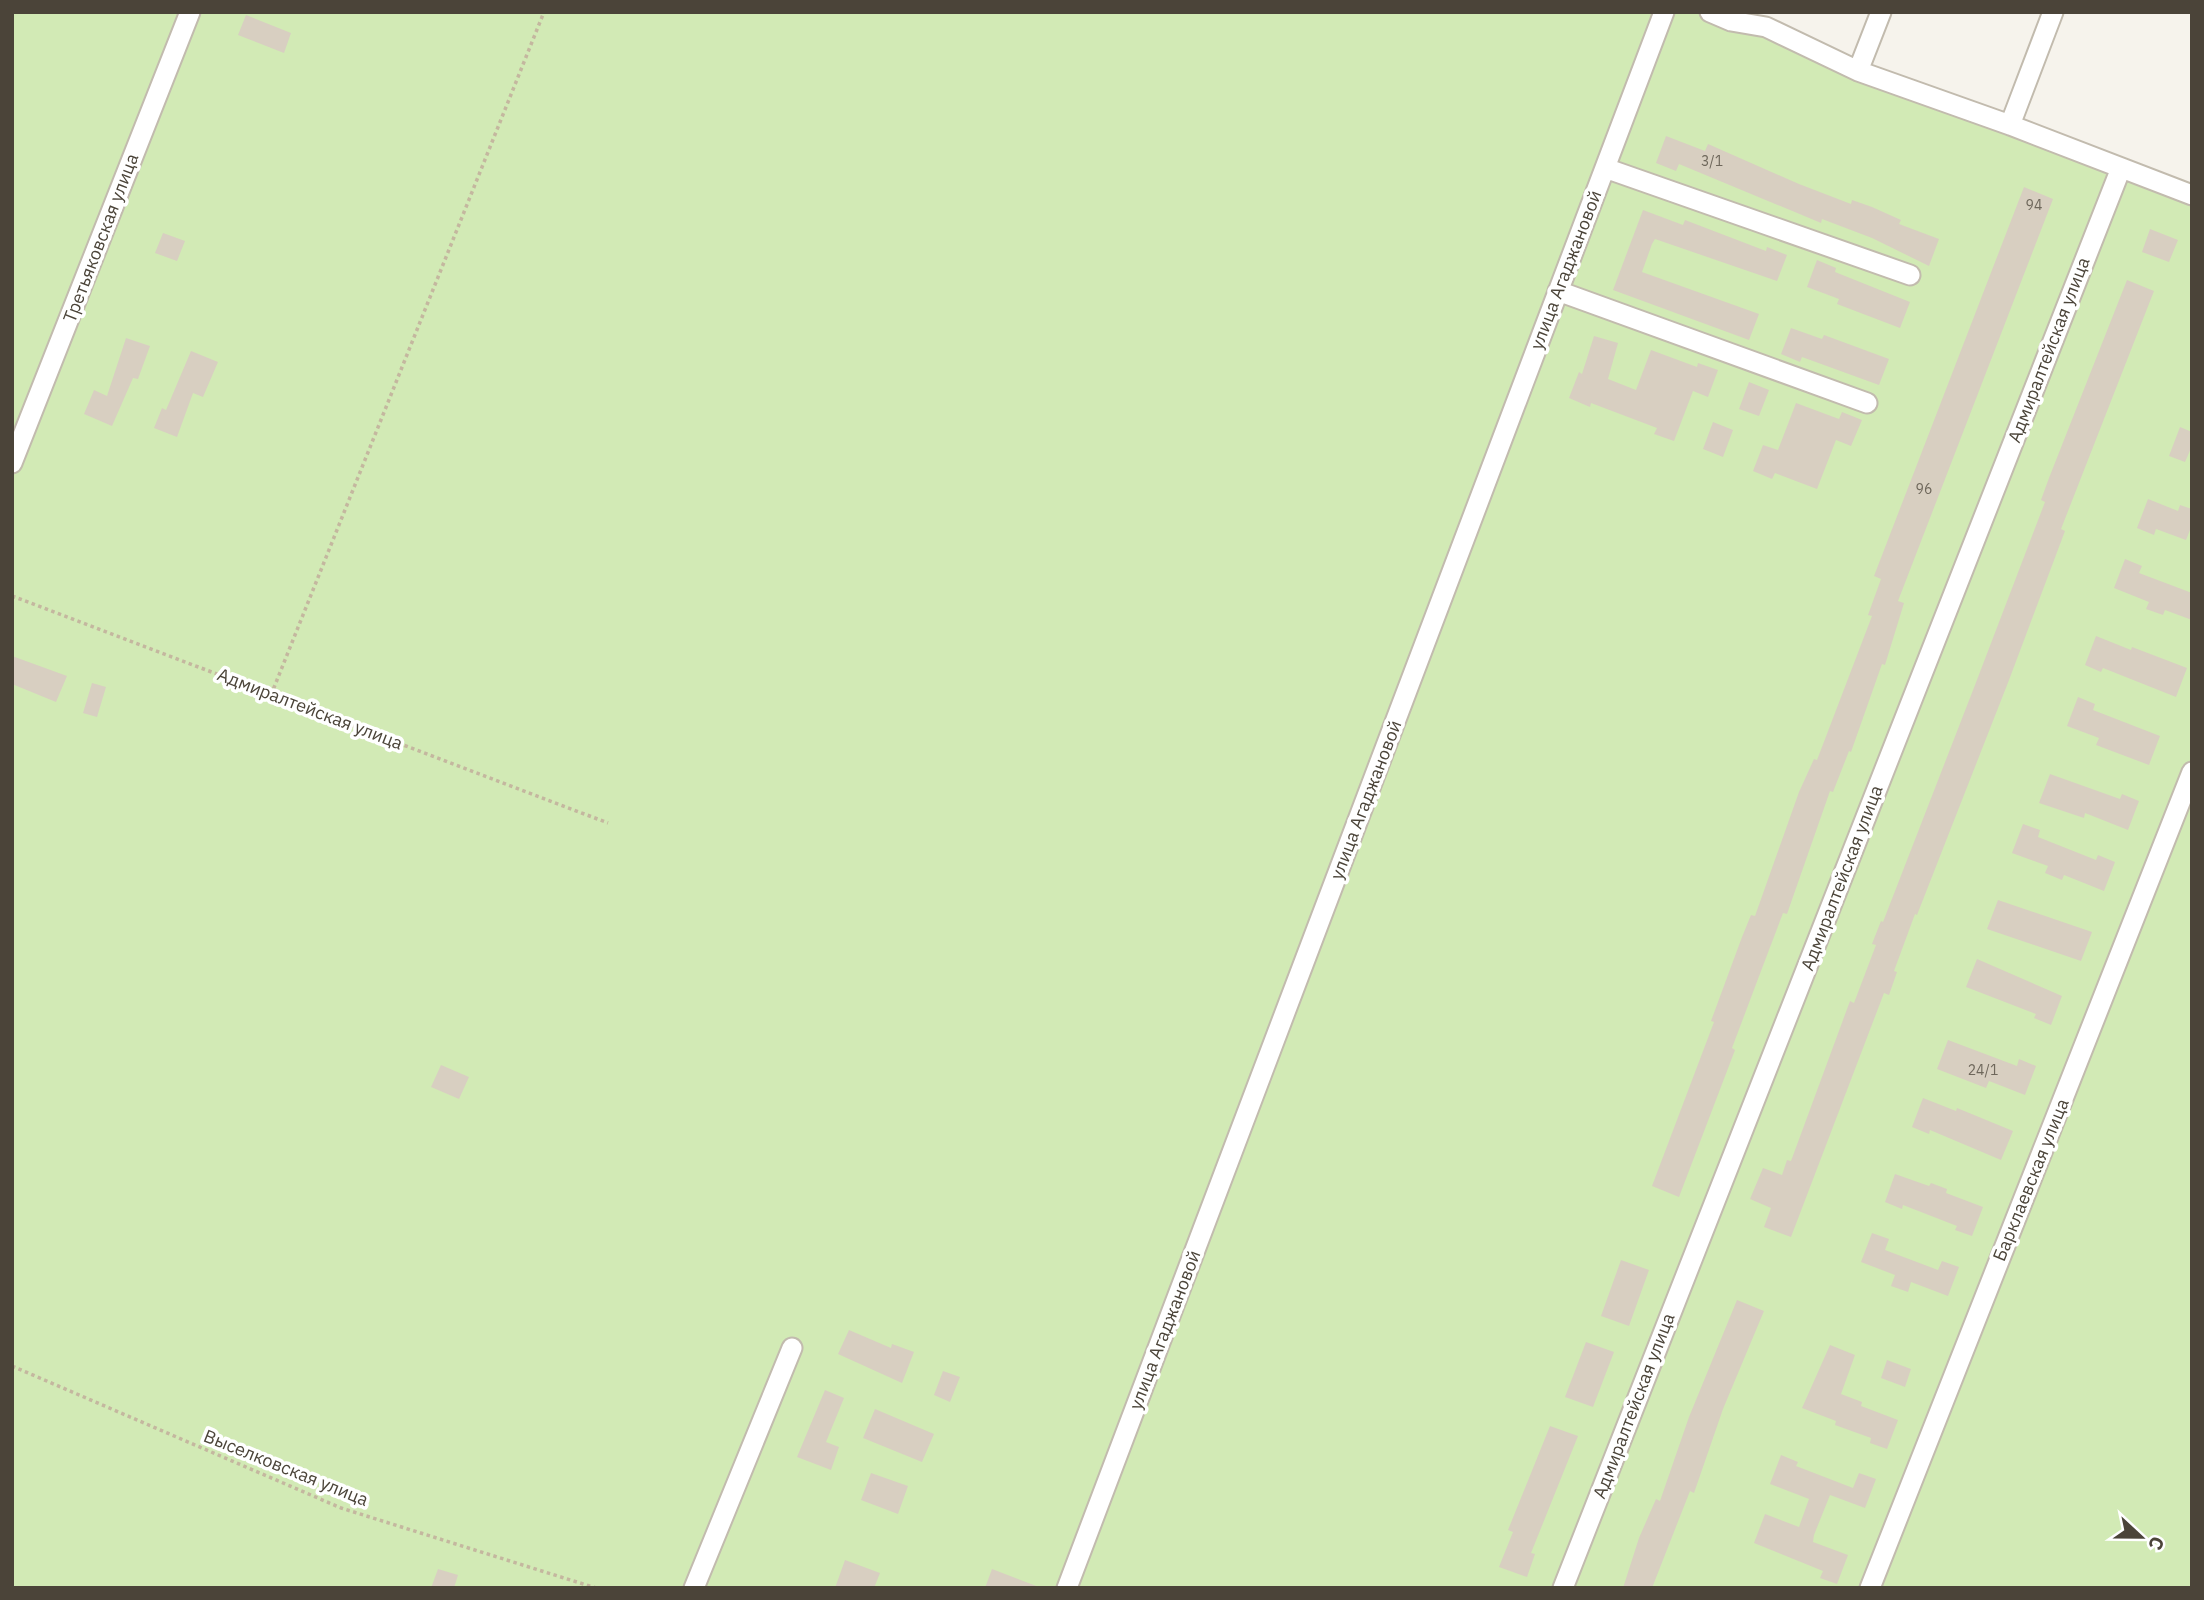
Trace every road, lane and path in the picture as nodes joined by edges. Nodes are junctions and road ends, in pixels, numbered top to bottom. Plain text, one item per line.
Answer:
1 (190, 12) edge
2 (544, 12) edge
3 (1664, 12) edge
4 (1710, 12) edge
5 (1881, 12) edge
6 (2053, 12) edge
7 (1733, 16) edge
8 (1858, 71) junction
9 (2010, 125) junction
10 (1605, 167) junction
11 (2121, 168) junction
12 (2192, 195) edge
13 (1910, 275) dead end
14 (1558, 291) junction
15 (1867, 403) dead end
16 (12, 463) edge
17 (12, 596) edge
18 (271, 695) junction
19 (2192, 772) edge
20 (608, 823) dead end
21 (792, 1348) dead end
22 (12, 1366) edge
23 (596, 1588) edge
24 (694, 1588) edge
25 (1068, 1588) edge
26 (1563, 1588) edge
27 (1870, 1588) edge

1 - 16 street, Третьяковская улица
2 - 18 path
3 - 10 street, улица Агаджановой
4 - 7 street
5 - 8 street
6 - 9 street
7 - 8 street
8 - 9 street
9 - 11 street
10 - 13 street
10 - 14 street, улица Агаджановой
11 - 12 street
11 - 26 street, Адмиралтейская улица
14 - 15 street
14 - 25 street, улица Агаджановой
17 - 18 path, Адмиралтейская улица
18 - 20 path, Адмиралтейская улица
19 - 27 street, Барклаевская улица
21 - 24 street
22 - 23 path, Выселковская улица

